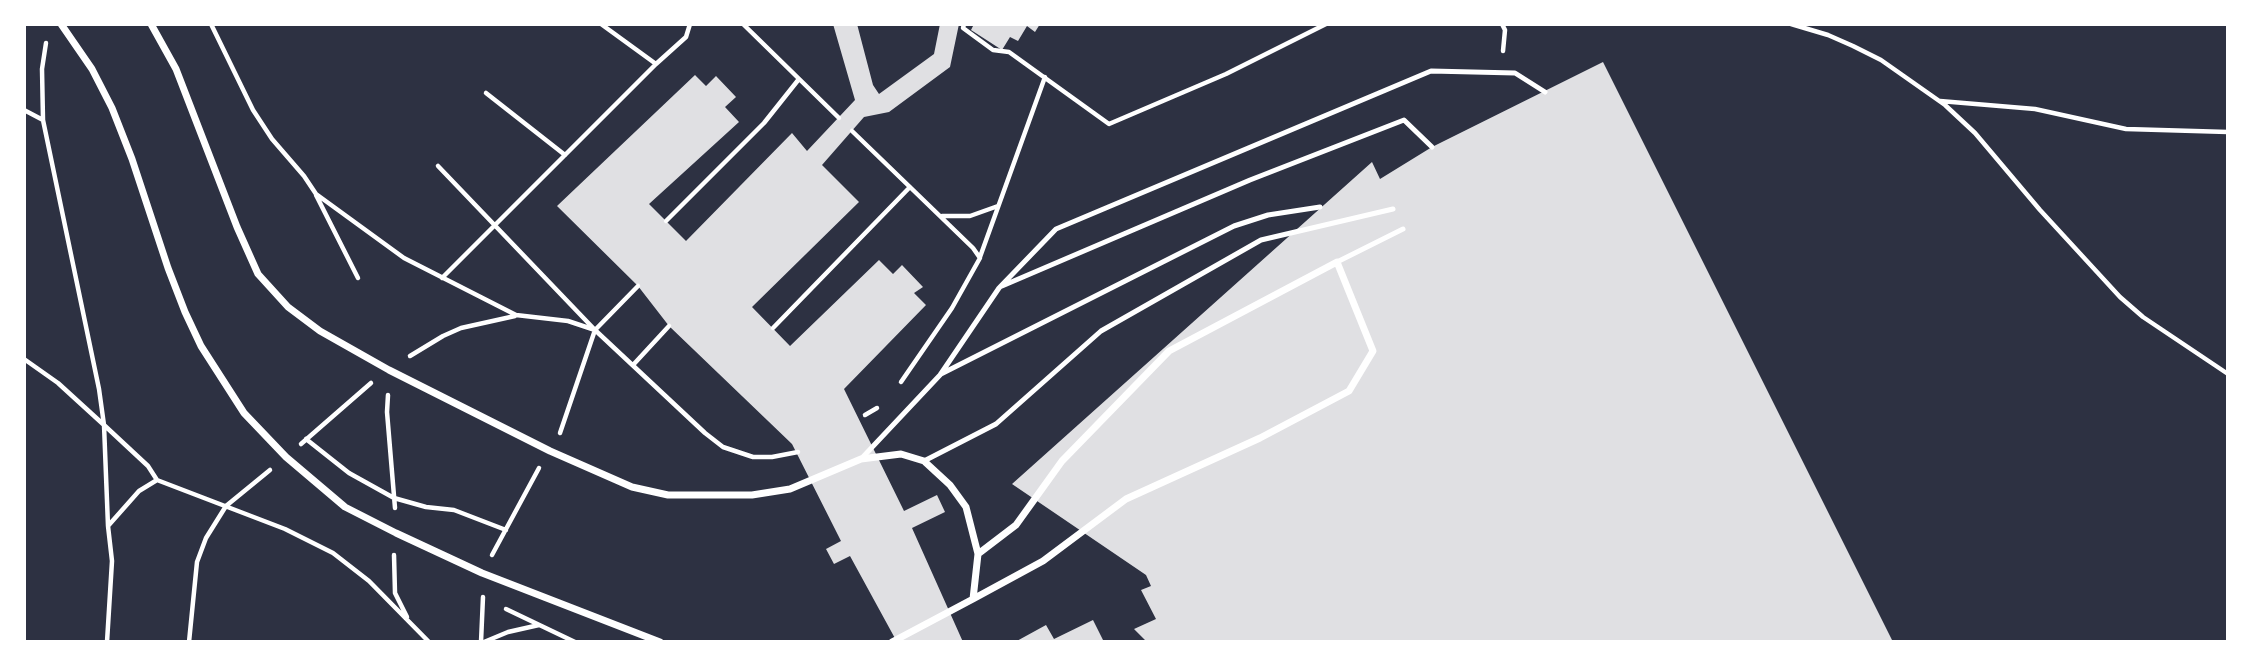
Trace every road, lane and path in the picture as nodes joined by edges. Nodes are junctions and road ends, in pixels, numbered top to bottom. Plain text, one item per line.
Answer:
1 (61, 24) edge
2 (151, 24) edge
3 (211, 24) edge
4 (601, 24) edge
5 (690, 24) edge
6 (743, 24) edge
7 (964, 24) edge
8 (1326, 24) edge
9 (1502, 24) edge
10 (1791, 24) edge
11 (47, 36) dead end
12 (656, 64) junction
13 (1501, 73) junction
14 (1045, 77) junction
15 (799, 79) junction
16 (1545, 92) dead end
17 (486, 93) dead end
18 (1939, 101) junction
19 (24, 110) edge
20 (839, 118) dead end
21 (43, 120) junction
22 (852, 131) dead end
23 (2228, 132) edge
24 (1432, 147) dead end
25 (565, 155) junction
26 (438, 166) dead end
27 (910, 187) junction
28 (316, 194) junction
29 (999, 206) junction
30 (1320, 207) dead end
31 (1393, 209) dead end
32 (941, 216) junction
33 (666, 221) dead end
34 (494, 225) junction
35 (1403, 229) dead end
36 (980, 258) junction
37 (1337, 262) junction
38 (358, 278) dead end
39 (442, 278) junction
40 (638, 286) dead end
41 (999, 288) junction
42 (516, 315) junction
43 (669, 326) dead end
44 (773, 328) dead end
45 (595, 330) junction
46 (24, 359) edge
47 (633, 365) junction
48 (388, 370) junction
49 (2228, 374) edge
50 (940, 375) junction
51 (895, 392) dead end
52 (889, 402) dead end
53 (865, 415) dead end
54 (104, 425) junction
55 (563, 428) dead end
56 (306, 439) junction
57 (550, 451) junction
58 (799, 452) dead end
59 (286, 457) junction
60 (861, 459) junction
61 (924, 461) junction
62 (157, 480) junction
63 (394, 498) junction
64 (226, 506) junction
65 (108, 526) junction
66 (506, 530) junction
67 (396, 533) junction
68 (978, 554) junction
69 (482, 573) junction
70 (483, 598) junction
71 (973, 599) junction
72 (494, 603) dead end
73 (505, 608) dead end
74 (409, 621) junction
75 (539, 625) junction
76 (107, 642) edge
77 (189, 642) edge
78 (429, 642) edge
79 (482, 642) edge
80 (575, 642) edge
81 (660, 642) edge
82 (892, 642) edge

1 - 59 street
2 - 48 street
3 - 28 path
4 - 12 path
5 - 12 path
6 - 15 path
7 - 14 path
8 - 14 path
9 - 13 path
10 - 18 path
11 - 21 path
12 - 25 path
13 - 16 lane
13 - 41 lane
14 - 29 path
15 - 20 path
15 - 33 path
17 - 25 path
18 - 23 path
18 - 49 path
19 - 21 path
21 - 54 path
22 - 27 path
24 - 41 lane
25 - 34 path
26 - 34 path
27 - 32 path
27 - 44 path
28 - 38 path
28 - 39 path
29 - 32 path
29 - 36 path
30 - 50 lane
31 - 61 lane
32 - 36 path
34 - 39 path
34 - 45 path
35 - 37 lane
36 - 51 path
37 - 68 street
37 - 71 street
39 - 42 path
40 - 45 path
41 - 50 lane
42 - 45 path
42 - 48 path
43 - 47 path
45 - 47 path
45 - 55 path
46 - 54 path
47 - 58 path
48 - 56 path
48 - 57 street
48 - 63 path
50 - 60 lane
52 - 53 path
54 - 62 path
54 - 65 path
56 - 59 path
56 - 63 path
57 - 60 street
57 - 66 path
59 - 64 path
59 - 67 street
60 - 61 street
61 - 68 street
62 - 64 path
62 - 65 path
63 - 66 path
63 - 67 path
64 - 74 path
64 - 77 path
65 - 76 path
66 - 69 path
67 - 69 street
67 - 74 path
68 - 71 street
69 - 70 path
69 - 81 street
70 - 72 path
70 - 79 path
71 - 82 street
73 - 75 path
74 - 78 path
75 - 79 path
75 - 80 path

